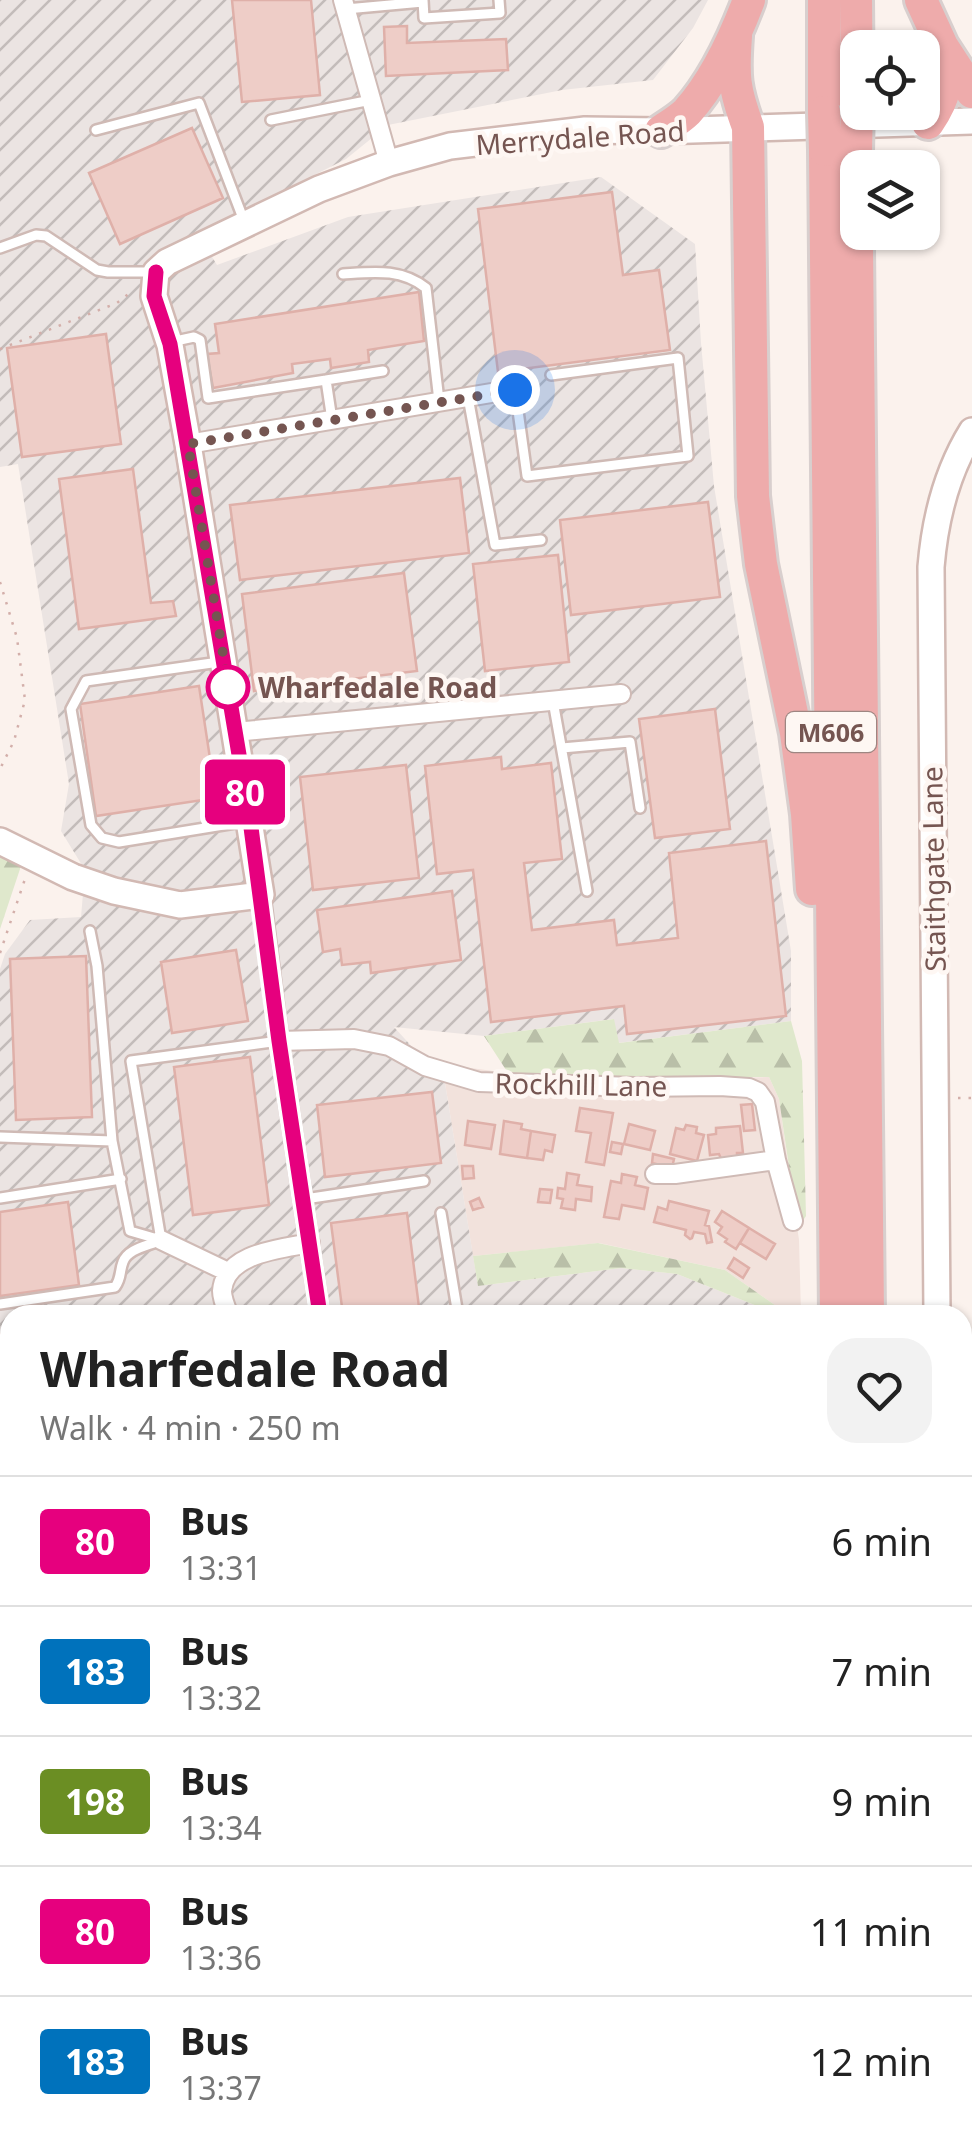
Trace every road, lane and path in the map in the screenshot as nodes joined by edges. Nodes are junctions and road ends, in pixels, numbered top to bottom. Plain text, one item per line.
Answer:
1 (499, 0) edge
2 (749, 0) edge
3 (824, 0) edge
4 (856, 0) edge
5 (921, 0) edge
6 (423, 1) edge
7 (345, 5) edge
8 (856, 30) edge
9 (736, 36) junction
10 (942, 46) junction
11 (972, 92) edge
12 (371, 100) junction
13 (940, 105) edge
14 (270, 120) dead end
15 (972, 122) edge
16 (940, 123) edge
17 (840, 125) edge
18 (748, 128) junction
19 (96, 130) dead end
20 (848, 130) edge
21 (661, 131) junction
22 (841, 150) joint
23 (389, 163) junction
24 (245, 223) junction
25 (0, 248) edge
26 (840, 250) edge
27 (843, 250) edge
28 (156, 272) junction
29 (343, 274) dead end
30 (170, 342) junction
31 (0, 348) edge
32 (383, 371) dead end
33 (551, 375) dead end
34 (326, 380) junction
35 (515, 390) joint
36 (468, 397) junction
37 (439, 401) junction
38 (332, 420) junction
39 (972, 431) edge
40 (188, 444) junction
41 (540, 540) dead end
42 (0, 582) edge
43 (224, 661) junction
44 (621, 694) dead end
45 (553, 701) junction
46 (235, 732) junction
47 (562, 748) junction
48 (0, 769) edge
49 (640, 808) dead end
50 (250, 820) junction
51 (0, 841) edge
52 (32, 856) junction
53 (587, 891) dead end
54 (261, 895) junction
55 (90, 931) dead end
56 (0, 953) edge
57 (279, 1041) junction
58 (834, 1060) junction
59 (0, 1137) edge
60 (112, 1141) junction
61 (776, 1160) junction
62 (655, 1174) dead end
63 (121, 1179) junction
64 (424, 1182) dead end
65 (0, 1198) edge
66 (304, 1199) junction
67 (442, 1213) dead end
68 (793, 1221) dead end
69 (162, 1240) junction
70 (310, 1243) junction
71 (228, 1272) junction
72 (0, 1304) edge
73 (226, 1305) edge
74 (319, 1305) edge
75 (456, 1305) edge
76 (836, 1305) edge
77 (868, 1305) edge
78 (937, 1305) edge

1 - 6 lane
2 - 9 highway, M606
3 - 22 highway, M606, bridge
4 - 8 highway, M606
5 - 10 highway
6 - 7 lane
7 - 12 street
9 - 18 highway, M606
9 - 21 highway, M606
10 - 11 highway
10 - 13 highway
12 - 14 lane
12 - 23 street
15 - 16 street, Merrydale Road
17 - 18 street, Merrydale Road
18 - 21 street, Merrydale Road
18 - 58 highway, M606
19 - 24 lane
20 - 22 highway, M606, bridge
21 - 23 street, Merrydale Road
23 - 24 street, Merrydale Road
24 - 28 street, Merrydale Road
25 - 28 lane
26 - 58 highway, M606
27 - 77 highway, M606
28 - 30 street
28 - 31 path
29 - 37 lane
30 - 34 lane
30 - 40 street
32 - 34 lane
33 - 35 lane
34 - 38 lane
35 - 36 street
36 - 37 street
36 - 41 lane
37 - 38 street
38 - 40 street
39 - 78 street, Staithgate Lane
40 - 43 street
42 - 48 path
43 - 46 street
43 - 50 lane
44 - 45 street
45 - 46 street
45 - 47 lane
46 - 50 street
47 - 49 lane
47 - 53 lane
50 - 54 street
51 - 52 street
52 - 54 street
52 - 56 path
54 - 57 street
55 - 60 lane
57 - 61 street, Rockhill Lane
57 - 66 street
57 - 69 lane
58 - 76 highway, M606
59 - 60 lane
60 - 63 lane
61 - 62 street
61 - 68 street, Rockhill Lane
63 - 65 lane
63 - 69 lane
64 - 66 lane
66 - 70 street
67 - 75 lane
69 - 71 street
69 - 72 lane
70 - 71 street
70 - 74 street
71 - 73 street

